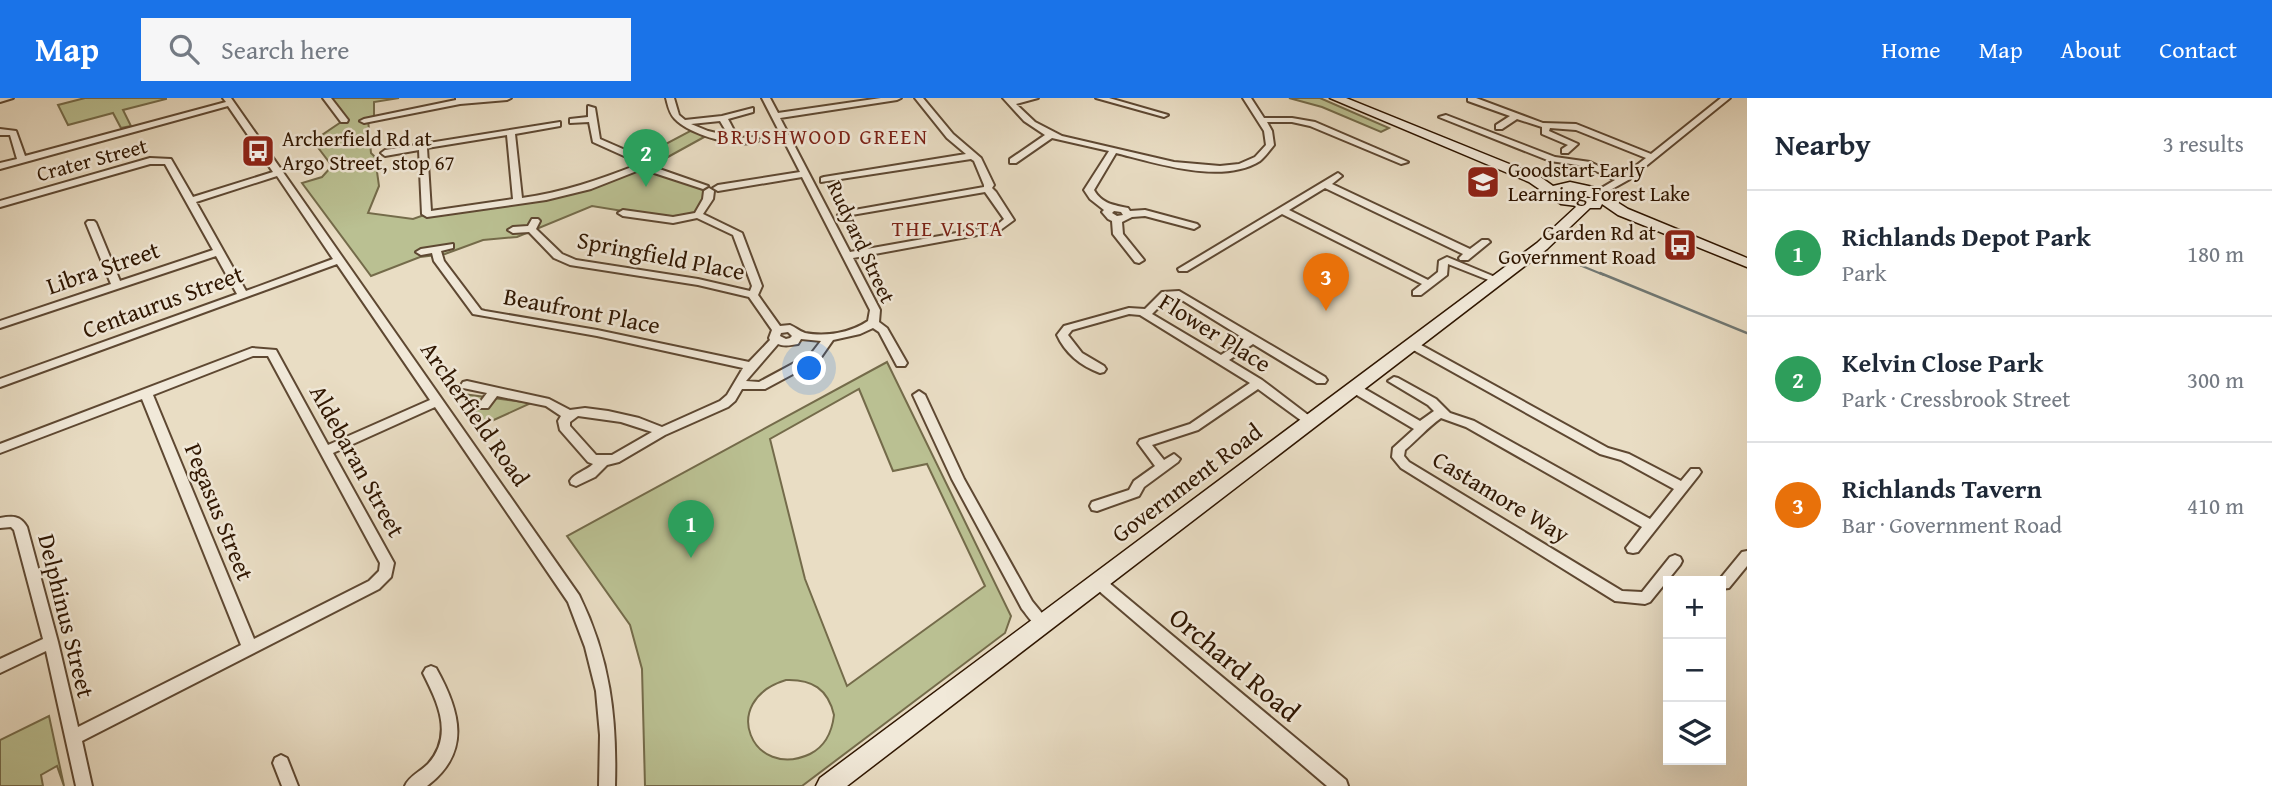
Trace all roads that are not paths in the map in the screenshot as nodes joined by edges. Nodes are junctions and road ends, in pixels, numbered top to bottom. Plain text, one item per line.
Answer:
1 (9, 98) edge
2 (507, 98) edge
3 (670, 98) edge
4 (766, 98) edge
5 (897, 98) edge
6 (919, 98) edge
7 (1034, 98) edge
8 (1100, 98) edge
9 (1247, 98) edge
10 (1336, 98) edge
11 (1352, 98) edge
12 (1726, 98) edge
13 (1471, 99) edge
14 (0, 100) edge
15 (228, 100) edge
16 (460, 100) edge
17 (1009, 100) edge
18 (329, 101) edge
19 (344, 102) dead end
20 (845, 102) edge
21 (591, 108) dead end
22 (750, 110) dead end
23 (1447, 114) joint
24 (1164, 115) dead end
25 (775, 116) junction
26 (1516, 116) junction
27 (723, 118) junction
28 (590, 119) junction
29 (344, 120) dead end
30 (1261, 120) junction
31 (364, 121) dead end
32 (573, 121) dead end
33 (684, 122) junction
34 (1434, 122) dead end
35 (557, 124) dead end
36 (1546, 126) junction
37 (1499, 127) dead end
38 (0, 132) edge
39 (511, 132) junction
40 (1051, 135) junction
41 (756, 139) dead end
42 (736, 140) junction
43 (423, 147) junction
44 (1114, 150) junction
45 (1564, 151) dead end
46 (385, 153) dead end
47 (971, 156) junction
48 (1652, 156) junction
49 (22, 160) junction
50 (1406, 160) joint
51 (1013, 161) dead end
52 (0, 166) edge
53 (642, 166) junction
54 (1414, 168) dead end
55 (278, 173) junction
56 (805, 174) junction
57 (1338, 176) dead end
58 (824, 180) dead end
59 (1618, 181) junction
60 (1325, 184) junction
61 (1573, 186) junction
62 (710, 188) junction
63 (987, 189) junction
64 (1559, 196) junction
65 (190, 201) junction
66 (519, 201) junction
67 (0, 204) edge
68 (1588, 204) junction
69 (1109, 209) junction
70 (632, 211) dead end
71 (1282, 211) junction
72 (1128, 214) junction
73 (698, 215) junction
74 (842, 215) dead end
75 (1117, 219) junction
76 (91, 223) dead end
77 (1194, 226) dead end
78 (513, 230) dead end
79 (1485, 242) dead end
80 (450, 246) dead end
81 (220, 251) junction
82 (436, 251) junction
83 (421, 252) dead end
84 (1470, 253) junction
85 (847, 256) junction
86 (340, 260) junction
87 (1139, 260) dead end
88 (1459, 262) junction
89 (1747, 262) edge
90 (1182, 269) dead end
91 (1747, 270) edge
92 (1496, 279) junction
93 (1429, 284) junction
94 (117, 285) junction
95 (1417, 293) dead end
96 (243, 295) junction
97 (752, 295) junction
98 (1146, 314) junction
99 (873, 323) junction
100 (0, 325) edge
101 (776, 335) junction
102 (830, 337) junction
103 (1252, 339) junction
104 (1412, 344) junction
105 (1222, 360) junction
106 (901, 363) dead end
107 (752, 366) junction
108 (1100, 369) dead end
109 (1321, 380) dead end
110 (1394, 381) dead end
111 (0, 383) edge
112 (1258, 383) junction
113 (467, 385) dead end
114 (739, 385) junction
115 (1354, 388) junction
116 (146, 393) junction
117 (494, 393) junction
118 (919, 395) dead end
119 (438, 401) junction
120 (484, 405) dead end
121 (1441, 412) junction
122 (569, 415) junction
123 (1310, 421) junction
124 (1420, 427) junction
125 (661, 432) junction
126 (0, 449) edge
127 (326, 451) junction
128 (1174, 459) dead end
129 (603, 461) junction
130 (1163, 467) junction
131 (1695, 472) dead end
132 (576, 481) dead end
133 (1682, 487) junction
134 (1097, 506) dead end
135 (0, 523) edge
136 (1651, 526) junction
137 (1633, 548) dead end
138 (1747, 556) edge
139 (1675, 561) dead end
140 (1742, 573) edge
141 (1097, 581) junction
142 (1726, 583) edge
143 (1043, 623) junction
144 (51, 642) junction
145 (250, 648) junction
146 (0, 666) edge
147 (431, 673) dead end
148 (72, 738) junction
149 (281, 763) dead end
150 (84, 786) edge
151 (290, 786) edge
152 (412, 786) edge
153 (607, 786) edge
154 (828, 786) edge
155 (1340, 786) edge

1 - 14 street
2 - 16 street
3 - 33 street
4 - 25 street, Rudyard Street
5 - 20 street
6 - 47 street
7 - 17 street
8 - 24 street
9 - 30 street
10 - 64 street
11 - 61 street
12 - 48 street, Government Road
13 - 26 street
15 - 49 street
15 - 55 street, Archerfield Road
16 - 31 street
17 - 40 street
18 - 19 street
18 - 29 street
20 - 25 street
21 - 28 street
22 - 27 street
23 - 34 street
23 - 59 street
25 - 56 street, Rudyard Street
26 - 36 street
26 - 37 street
27 - 33 street
27 - 42 street
28 - 32 street
28 - 53 street
30 - 44 street
30 - 50 street
33 - 42 street
35 - 39 street
36 - 45 street
36 - 48 street
38 - 49 street
39 - 43 street
39 - 66 street
40 - 44 street
40 - 51 street
41 - 42 street
43 - 46 street
43 - 66 street
44 - 69 street
47 - 58 street
47 - 63 street
48 - 59 street, Government Road
49 - 52 street
50 - 54 street
53 - 62 street
53 - 66 street
55 - 65 street
55 - 86 street, Archerfield Road
56 - 62 street
56 - 85 street, Rudyard Street
57 - 60 street
59 - 61 street
59 - 68 street, Government Road
60 - 71 street
60 - 84 street
61 - 64 street
61 - 68 street
62 - 73 street
63 - 74 street
63 - 85 street
64 - 68 street
65 - 67 street, Crater Street
65 - 81 street, Crater Street
68 - 89 street
68 - 91 street
68 - 92 street, Government Road
69 - 72 street
69 - 75 street
70 - 73 street
71 - 90 street
71 - 93 street
72 - 75 street
72 - 77 street
73 - 97 street
75 - 87 street
76 - 94 street
78 - 97 street, Springfield Place
79 - 84 street
80 - 82 street
81 - 94 street, Libra Street
81 - 96 street, Crater Street
82 - 83 street
82 - 107 street, Beaufront Place
84 - 88 street
85 - 99 street, Rudyard Street
86 - 96 street, Centaurus Street
86 - 119 street, Archerfield Road
88 - 92 street
88 - 93 street
92 - 104 street, Government Road
93 - 95 street
94 - 100 street, Libra Street
96 - 111 street, Centaurus Street
97 - 101 street, Springfield Place
98 - 103 street
98 - 105 street, Flower Place
98 - 108 street, Flower Place
99 - 102 street
99 - 106 street, Rudyard Street
101 - 102 street
101 - 107 street
102 - 114 street
103 - 105 street
103 - 109 street
104 - 115 street, Government Road
104 - 133 street
105 - 112 street, Flower Place
107 - 114 street
110 - 121 street
112 - 123 street, Flower Place
112 - 130 street
113 - 117 street
114 - 125 street
115 - 123 street, Government Road
115 - 124 street, Castamore Way
116 - 126 street, Aldebaran Street
116 - 127 street, Aldebaran Street
116 - 145 street, Pegasus Street
117 - 120 street
117 - 122 street
118 - 143 street
119 - 127 street
119 - 153 street, Archerfield Road
121 - 124 street
121 - 136 street
122 - 125 street
122 - 129 street
123 - 141 street, Government Road
124 - 139 street, Castamore Way
125 - 129 street
127 - 145 street, Aldebaran Street
128 - 130 street
129 - 132 street
130 - 134 street
131 - 133 street
133 - 136 street
135 - 144 street, Delphinus Street
136 - 137 street
138 - 140 street
140 - 142 street
141 - 143 street, Government Road
141 - 155 street, Orchard Road
143 - 154 street, Government Road
144 - 146 street
144 - 148 street, Delphinus Street
145 - 148 street, Aldebaran Street
147 - 152 street
148 - 150 street
149 - 151 street

